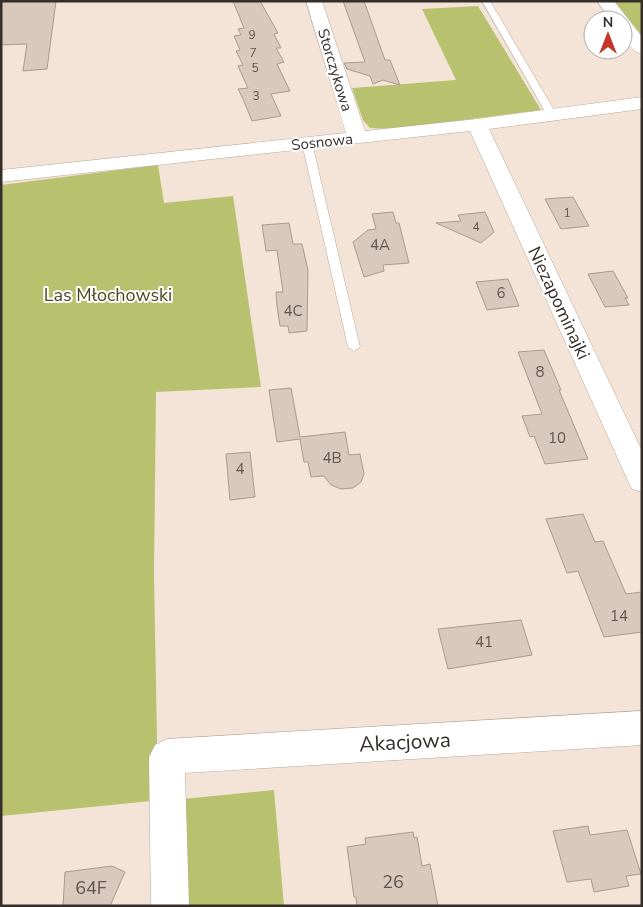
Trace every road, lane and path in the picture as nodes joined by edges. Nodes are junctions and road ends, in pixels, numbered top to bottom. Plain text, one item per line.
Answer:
1 (314, 1) edge
2 (486, 1) edge
3 (633, 37) edge
4 (642, 49) edge
5 (642, 104) edge
6 (552, 115) junction
7 (477, 125) junction
8 (357, 138) junction
9 (307, 143) junction
10 (1, 176) edge
11 (354, 347) dead end
12 (642, 481) edge
13 (642, 728) edge
14 (170, 906) edge

1 - 8 street, Storczykowa
2 - 6 lane
3 - 4 street
5 - 6 street, Sosnowa
6 - 7 street, Sosnowa
7 - 8 street, Sosnowa
7 - 12 street, Niezapominajki
8 - 9 street, Sosnowa
9 - 10 street, Sosnowa
9 - 11 lane
13 - 14 street, Akacjowa

